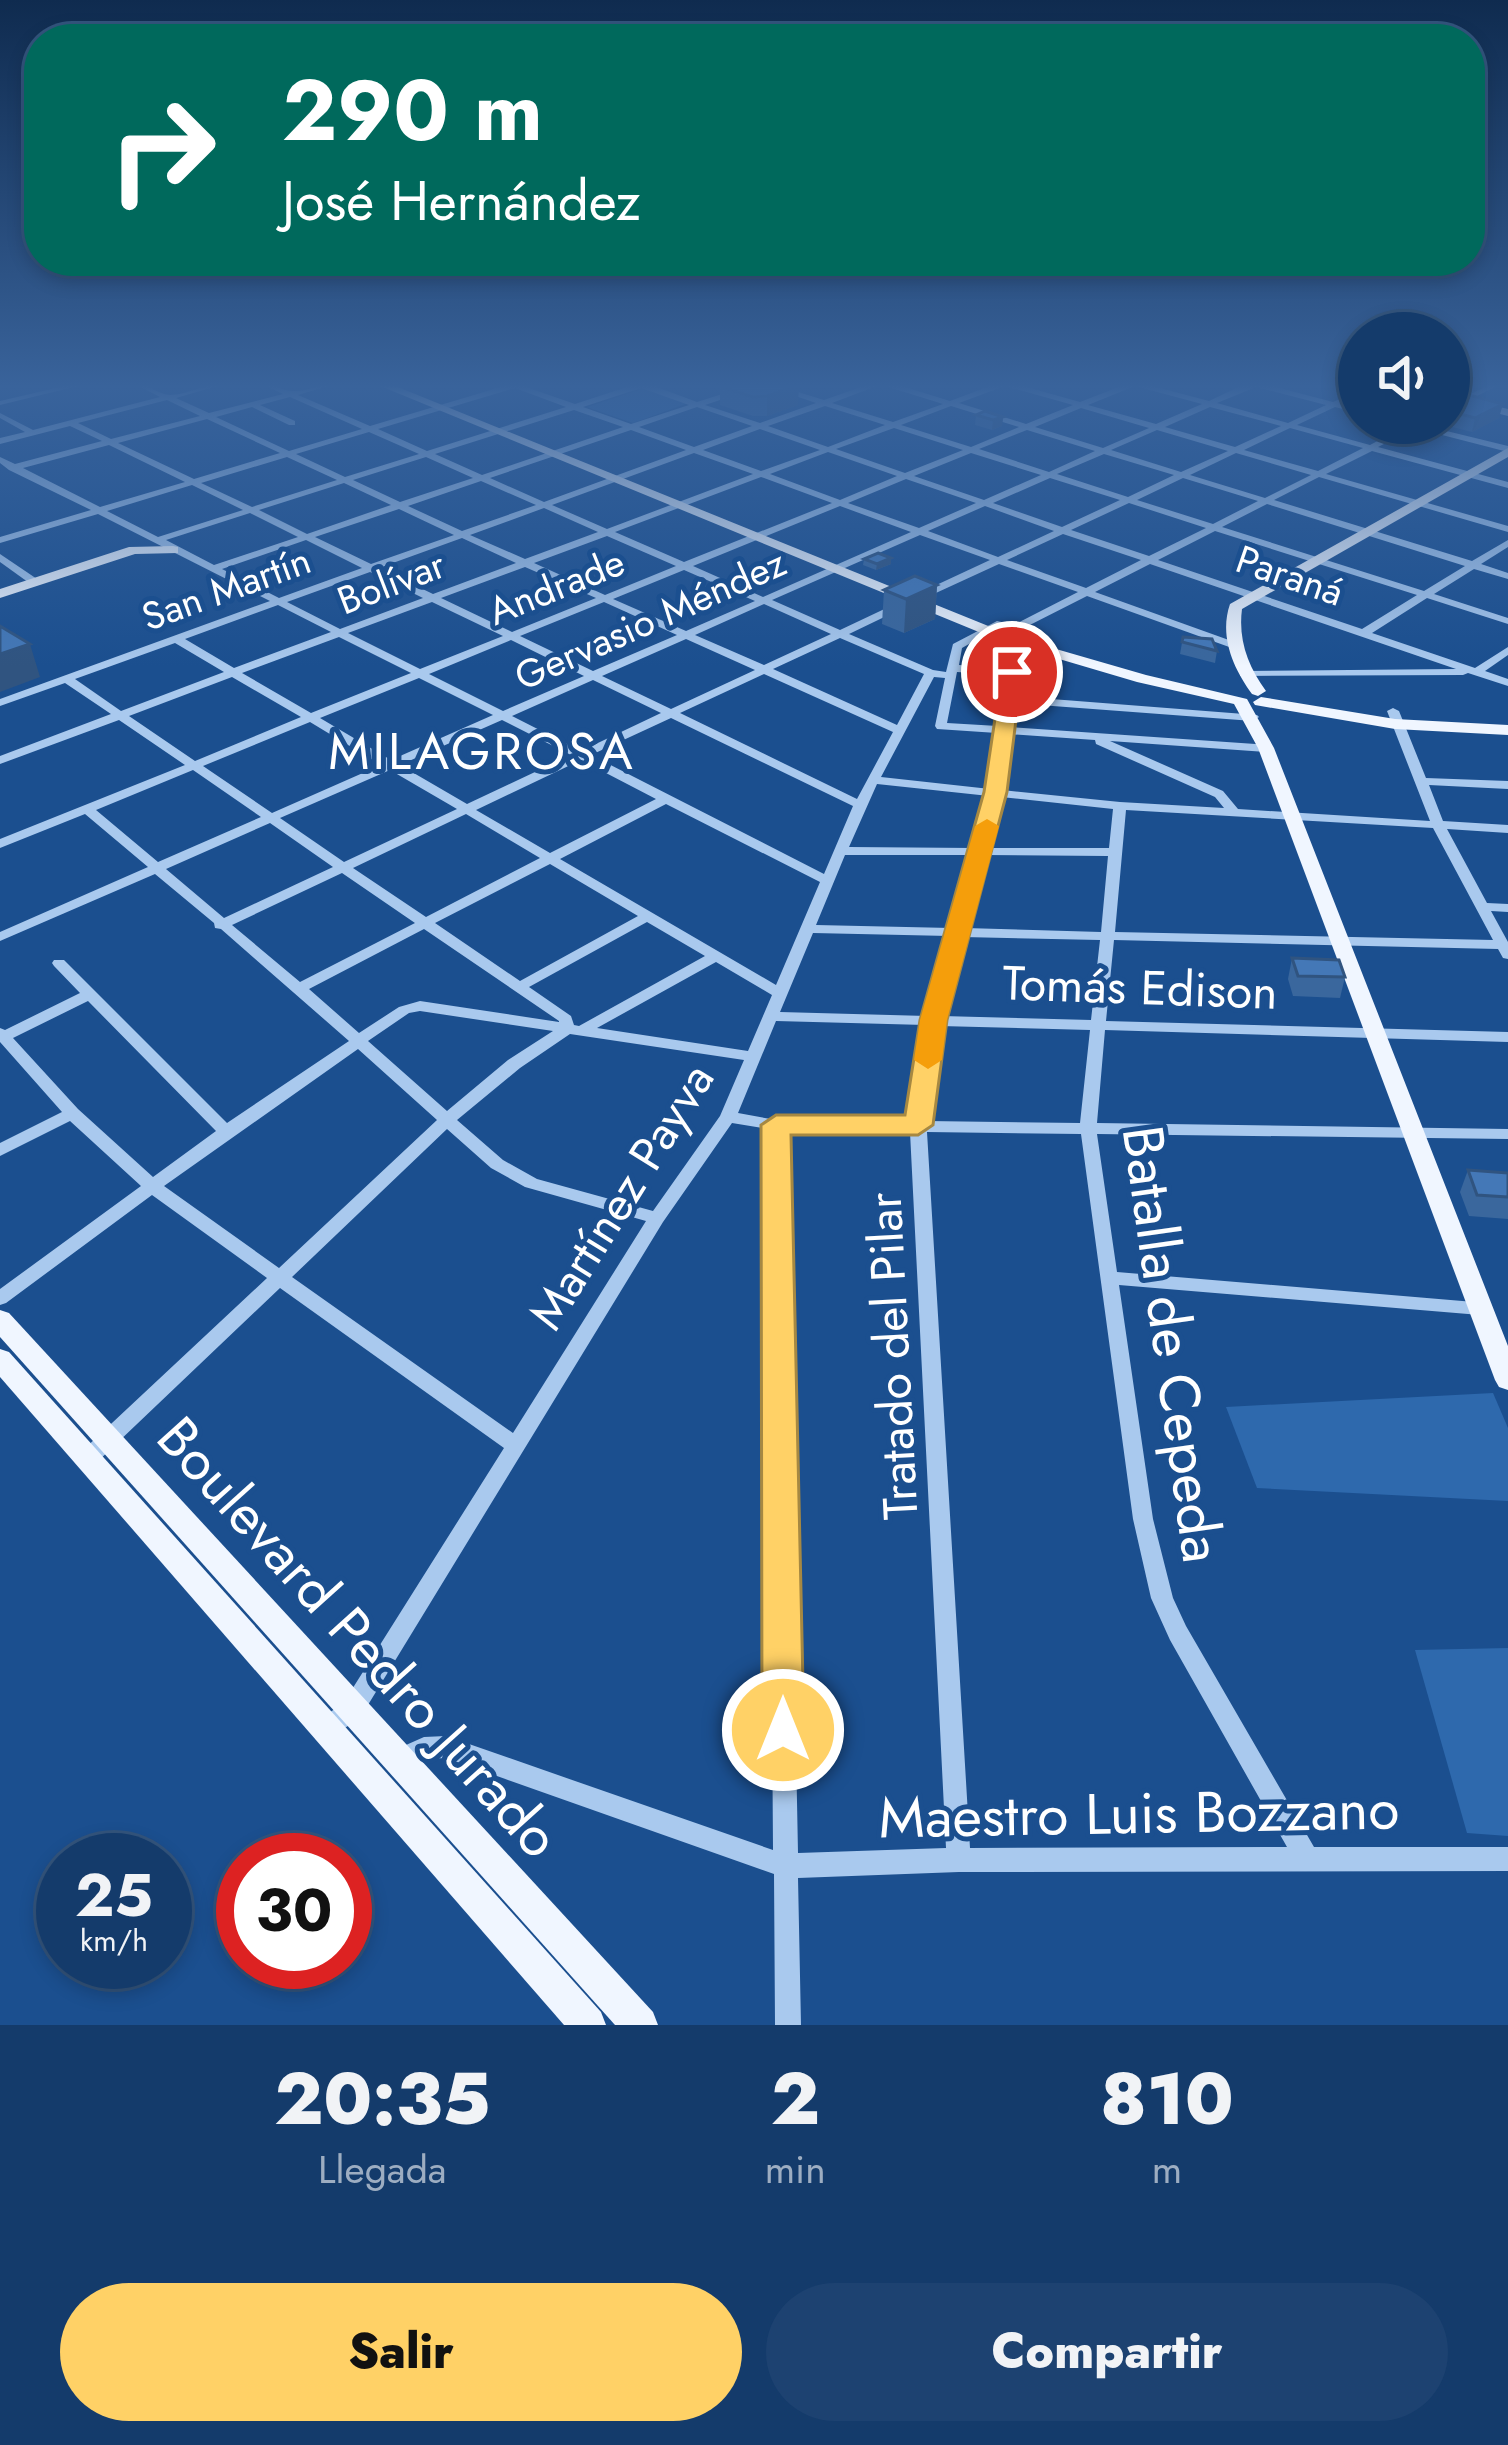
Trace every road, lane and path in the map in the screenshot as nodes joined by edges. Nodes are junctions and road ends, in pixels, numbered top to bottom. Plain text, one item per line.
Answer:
1 (34, 478) edge
2 (188, 478) edge
3 (207, 478) edge
4 (337, 478) edge
5 (350, 478) edge
6 (479, 478) edge
7 (486, 478) edge
8 (615, 478) edge
9 (623, 478) edge
10 (752, 478) edge
11 (771, 478) edge
12 (904, 478) edge
13 (912, 478) edge
14 (1045, 478) edge
15 (1059, 478) edge
16 (1177, 478) edge
17 (1190, 478) edge
18 (1313, 478) edge
19 (1327, 478) edge
20 (1463, 478) edge
21 (482, 479) junction
22 (342, 480) junction
23 (195, 481) junction
24 (1129, 500) junction
25 (1267, 501) junction
26 (684, 503) junction
27 (842, 503) junction
28 (1418, 503) junction
29 (985, 504) junction
30 (540, 505) junction
31 (399, 506) junction
32 (253, 509) junction
33 (97, 511) junction
34 (1216, 528) junction
35 (1508, 529) edge
36 (1063, 530) junction
37 (607, 532) junction
38 (922, 532) junction
39 (1367, 533) junction
40 (460, 534) junction
41 (764, 535) junction
42 (309, 536) junction
43 (0, 540) edge
44 (154, 541) junction
45 (1508, 543) edge
46 (173, 550) junction
47 (0, 557) edge
48 (1000, 560) junction
49 (1154, 560) junction
50 (1318, 560) junction
51 (527, 563) junction
52 (1472, 565) junction
53 (686, 566) junction
54 (371, 567) junction
55 (844, 567) junction
56 (212, 569) junction
57 (1508, 576) edge
58 (34, 581) junction
59 (0, 592) edge
60 (1089, 592) junction
61 (1256, 595) junction
62 (1425, 595) junction
63 (919, 597) junction
64 (434, 598) junction
65 (607, 599) junction
66 (277, 601) junction
67 (766, 601) junction
68 (1508, 621) edge
69 (1007, 632) junction
70 (340, 633) junction
71 (841, 633) junction
72 (1364, 633) junction
73 (688, 635) junction
74 (514, 636) junction
75 (176, 639) junction
76 (1236, 646) junction
77 (1508, 650) edge
78 (764, 669) junction
79 (952, 672) junction
80 (1012, 672) junction
81 (1477, 672) junction
82 (1508, 672) edge
83 (234, 673) junction
84 (930, 673) junction
85 (420, 674) junction
86 (595, 676) junction
87 (67, 679) junction
88 (1508, 682) edge
89 (1249, 696) junction
90 (1010, 699) junction
91 (0, 703) edge
92 (670, 712) junction
93 (121, 715) junction
94 (503, 716) junction
95 (1394, 717) junction
96 (1508, 717) edge
97 (312, 718) junction
98 (897, 729) junction
99 (1005, 730) junction
100 (1508, 730) edge
101 (1086, 734) junction
102 (1266, 748) junction
103 (578, 755) junction
104 (0, 760) edge
105 (392, 765) junction
106 (194, 766) junction
107 (872, 780) junction
108 (1419, 781) junction
109 (1508, 785) edge
110 (995, 792) junction
111 (664, 799) junction
112 (860, 805) junction
113 (1120, 806) junction
114 (465, 808) junction
115 (87, 809) junction
116 (1234, 812) junction
117 (1288, 814) junction
118 (271, 818) junction
119 (1439, 827) junction
120 (1508, 829) edge
121 (0, 844) edge
122 (840, 850) junction
123 (981, 852) junction
124 (1113, 853) junction
125 (554, 859) junction
126 (342, 866) junction
127 (157, 868) junction
128 (828, 881) junction
129 (1484, 907) junction
130 (1508, 908) edge
131 (649, 915) junction
132 (426, 924) junction
133 (220, 925) junction
134 (807, 928) junction
135 (959, 930) junction
136 (1107, 932) junction
137 (0, 937) edge
138 (1339, 940) junction
139 (1506, 950) edge
140 (717, 955) junction
141 (59, 963) dead end
142 (519, 987) junction
143 (299, 988) junction
144 (90, 994) junction
145 (781, 994) junction
146 (770, 1016) junction
147 (934, 1020) junction
148 (1095, 1025) junction
149 (574, 1030) junction
150 (2, 1034) edge
151 (1373, 1034) junction
152 (1508, 1037) edge
153 (358, 1039) junction
154 (755, 1058) junction
155 (72, 1113) junction
156 (728, 1117) junction
157 (449, 1118) junction
158 (776, 1125) junction
159 (918, 1125) junction
160 (1088, 1129) junction
161 (226, 1132) junction
162 (1412, 1134) junction
163 (1508, 1134) edge
164 (0, 1150) edge
165 (154, 1188) junction
166 (657, 1218) junction
167 (274, 1278) junction
168 (1109, 1278) junction
169 (0, 1298) edge
170 (1480, 1308) junction
171 (0, 1320) edge
172 (0, 1359) edge
173 (1508, 1381) edge
174 (514, 1445) junction
175 (99, 1450) junction
176 (158, 1517) junction
177 (352, 1710) junction
178 (325, 1730) junction
179 (397, 1760) junction
180 (372, 1784) junction
181 (1508, 1858) edge
182 (1307, 1859) junction
183 (959, 1860) junction
184 (785, 1866) junction
185 (588, 2025) edge
186 (640, 2025) edge
187 (788, 2025) edge

1 - 33 street
2 - 23 street
3 - 23 street
4 - 22 street
5 - 22 street
6 - 21 street
7 - 21 street
8 - 30 street, San Martín
9 - 26 main road
10 - 26 street, Bolívar
11 - 27 street
12 - 27 street, Andrade
13 - 29 street, Paraná
14 - 29 street, Gervasio Méndez
15 - 24 street
16 - 24 street
17 - 25 street
18 - 25 street
19 - 28 street
20 - 28 main road
21 - 30 street
21 - 31 street
22 - 31 street
22 - 32 street
23 - 32 street
23 - 33 street
24 - 34 street
24 - 36 street
25 - 34 street
25 - 39 street
26 - 37 street, Bolívar
26 - 41 main road
27 - 38 street
27 - 41 street, Andrade
28 - 35 street
28 - 39 main road
29 - 36 street, Paraná
29 - 38 street, Gervasio Méndez
30 - 37 street
30 - 40 street, San Martín
31 - 40 street
31 - 42 street
32 - 42 street
32 - 44 street
33 - 43 street
33 - 44 street
34 - 49 street
34 - 50 street
36 - 48 street
36 - 49 street, Paraná
37 - 51 street, Bolívar
37 - 53 street
38 - 48 street
38 - 55 street, Gervasio Méndez
39 - 50 main road
39 - 52 street
40 - 51 street
40 - 54 street, San Martín
41 - 53 street, Andrade
41 - 55 main road
42 - 54 street
42 - 56 street
44 - 46 street
44 - 58 main road
45 - 52 street
46 - 56 street
46 - 58 main road
47 - 58 street
48 - 60 street
48 - 63 street
49 - 60 street
49 - 61 street, Paraná
50 - 61 main road
50 - 62 street
51 - 64 street, Bolívar
51 - 65 street
52 - 57 street
52 - 62 street
53 - 65 street, Andrade
53 - 67 street
54 - 64 street
54 - 66 street, San Martín
55 - 63 main road
55 - 67 street, Gervasio Méndez
56 - 66 street
58 - 59 main road
60 - 69 street
60 - 76 street
61 - 72 street, Paraná
61 - 76 main road
62 - 68 street
62 - 72 street
63 - 69 main road
63 - 71 street
64 - 70 street, Bolívar
64 - 74 street
65 - 73 street
65 - 74 street, Andrade
66 - 70 street
66 - 75 street, San Martín
67 - 71 street
67 - 73 street, Gervasio Méndez
69 - 79 street
69 - 80 street, Tratado del Pilar
69 - 89 main road
70 - 83 street, Bolívar
70 - 85 street
71 - 78 street
71 - 84 street
72 - 81 street, Paraná
73 - 78 street
73 - 86 street, Gervasio Méndez
74 - 85 street, Andrade
74 - 86 street
75 - 83 street
75 - 87 street, San Martín
76 - 89 main road
77 - 81 street
78 - 92 street
78 - 98 street
79 - 80 street
79 - 84 street
79 - 99 street
80 - 90 street, Tratado del Pilar
81 - 82 street
81 - 88 street, Paraná
81 - 89 street
83 - 93 street, Bolívar
83 - 97 street
84 - 98 street, Martínez Payva
85 - 94 street
85 - 97 street, Andrade
86 - 92 street
86 - 94 street, Gervasio Méndez
87 - 91 street, San Martín
87 - 93 street
89 - 90 street
89 - 95 main road
89 - 95 main road
89 - 102 main road
90 - 99 street, Tratado del Pilar
92 - 103 street
92 - 112 street
93 - 104 street, Bolívar
93 - 106 street
94 - 103 street
94 - 105 street, Gervasio Méndez
95 - 96 main road
95 - 100 main road
95 - 108 street
97 - 105 street
97 - 106 street, Andrade
98 - 107 street, Martínez Payva
99 - 101 street
99 - 110 street, Tratado del Pilar
101 - 102 street
101 - 116 street
102 - 117 main road
103 - 111 street
103 - 114 street
105 - 114 street
105 - 118 street, Gervasio Méndez
106 - 115 street, Andrade
106 - 118 street
107 - 110 street
107 - 112 street, Martínez Payva
108 - 109 street
108 - 119 street
110 - 113 street
110 - 123 street, Tratado del Pilar
111 - 125 street
111 - 128 street
112 - 122 street, Martínez Payva
113 - 116 street
113 - 124 street, Batalla de Cepeda
114 - 125 street
114 - 126 street
115 - 121 street, Andrade
115 - 127 street
116 - 117 street
117 - 119 street
117 - 138 main road
118 - 126 street
118 - 127 street, Gervasio Méndez
119 - 120 street
119 - 129 street
122 - 123 street
122 - 128 street, Martínez Payva
123 - 124 street
123 - 135 street, Tratado del Pilar
124 - 136 street, Batalla de Cepeda
125 - 131 street
125 - 132 street
126 - 132 street
126 - 133 street
127 - 133 street
127 - 137 street, Gervasio Méndez
128 - 134 street, Martínez Payva
129 - 130 street
129 - 139 street
131 - 140 street
131 - 142 street
132 - 142 street
132 - 143 street
133 - 143 street
134 - 135 street
134 - 145 street, Martínez Payva
135 - 136 street
135 - 147 street, Tratado del Pilar
136 - 138 street
136 - 148 street, Batalla de Cepeda
138 - 139 street
138 - 151 main road
140 - 145 street
140 - 149 street
141 - 144 street
142 - 149 street
143 - 153 street
144 - 150 street
144 - 161 street
145 - 146 street, Martínez Payva
146 - 147 street, Tomás Edison
146 - 154 street, Martínez Payva
147 - 148 street, Tomás Edison
147 - 159 street, Tratado del Pilar
148 - 151 street, Tomás Edison
148 - 160 street, Batalla de Cepeda
149 - 153 street
149 - 154 street
149 - 157 street
150 - 155 street
151 - 152 street, Tomás Edison
151 - 162 main road
153 - 157 street
153 - 161 street
154 - 156 street, Martínez Payva
155 - 164 street
155 - 165 street
156 - 158 street
156 - 166 street, Martínez Payva
157 - 166 street
157 - 167 street
158 - 159 street
158 - 184 street
159 - 160 street
159 - 183 street, Tratado del Pilar
160 - 162 street
160 - 168 street, Batalla de Cepeda
161 - 165 street
162 - 163 street
162 - 170 main road
165 - 167 street
165 - 169 street
166 - 174 street, Martínez Payva
167 - 174 street
167 - 175 street
168 - 170 street
168 - 182 street, Batalla de Cepeda
170 - 173 main road
171 - 175 main road, Boulevard Pedro Jurado
172 - 175 main road, Boulevard Pedro Jurado
174 - 177 street, Martínez Payva
175 - 176 main road, Boulevard Pedro Jurado
176 - 177 main road, Boulevard Pedro Jurado
176 - 178 main road, Boulevard Pedro Jurado
177 - 178 street, Martínez Payva
177 - 179 main road, Boulevard Pedro Jurado
178 - 180 main road, Boulevard Pedro Jurado
179 - 180 street
179 - 184 street, Maestro Luis Bozzano
179 - 186 main road, Boulevard Pedro Jurado
180 - 185 main road, Boulevard Pedro Jurado
181 - 182 street, Maestro Luis Bozzano
182 - 183 street, Maestro Luis Bozzano
183 - 184 street, Maestro Luis Bozzano
184 - 187 street

